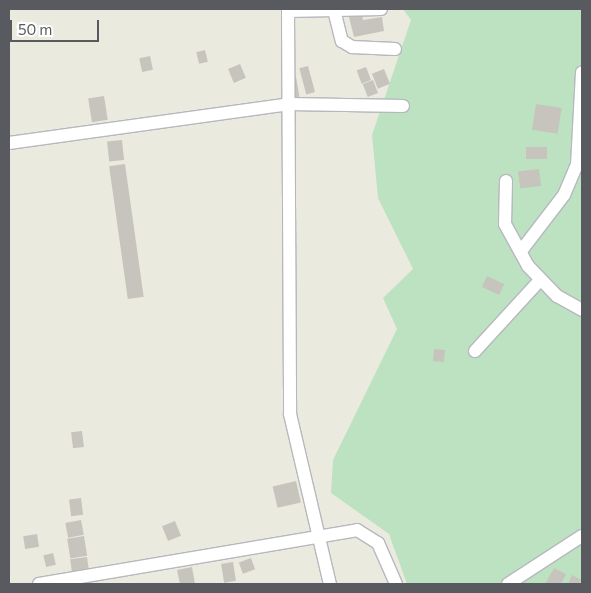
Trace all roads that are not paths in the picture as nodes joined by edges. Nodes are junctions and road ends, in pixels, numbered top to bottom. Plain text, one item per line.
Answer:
1 (381, 9) edge
2 (288, 10) edge
3 (334, 10) junction
4 (395, 49) dead end
5 (582, 72) edge
6 (289, 104) junction
7 (403, 106) dead end
8 (580, 129) edge
9 (9, 143) edge
10 (579, 164) edge
11 (506, 181) dead end
12 (521, 251) junction
13 (540, 280) junction
14 (582, 310) edge
15 (475, 351) dead end
16 (319, 534) junction
17 (582, 536) edge
18 (40, 584) edge
19 (330, 584) edge
20 (396, 584) edge
21 (508, 584) edge

1 - 3 street
2 - 3 street
2 - 6 street
3 - 4 street
5 - 8 street
6 - 7 street
6 - 9 street
6 - 16 street
8 - 10 street
10 - 12 street
11 - 12 street
12 - 13 street
13 - 14 street
13 - 15 street
16 - 18 street
16 - 19 street
16 - 20 street
17 - 21 street

